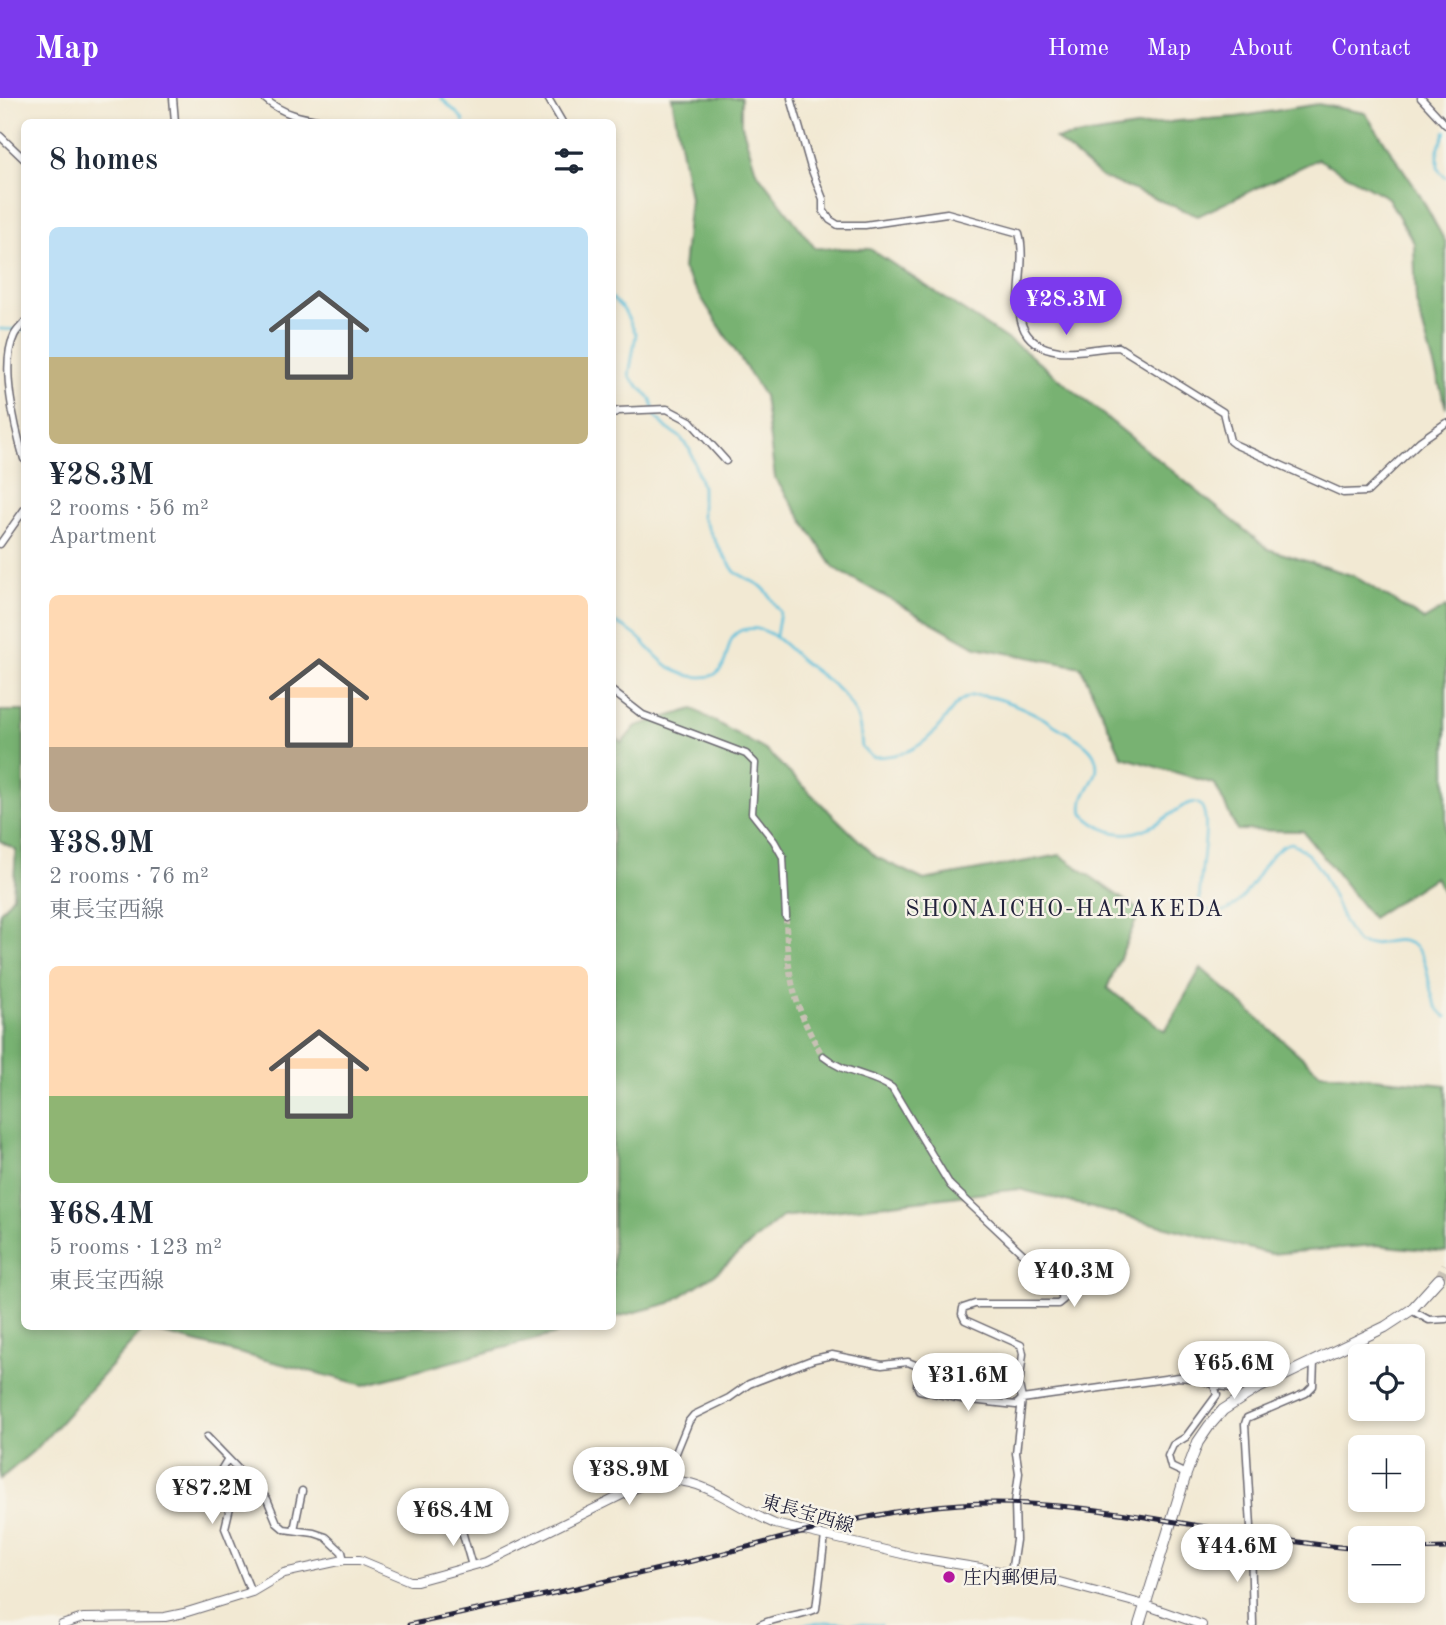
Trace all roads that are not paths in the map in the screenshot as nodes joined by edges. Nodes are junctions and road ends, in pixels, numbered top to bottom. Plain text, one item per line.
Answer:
1 (173, 98) edge
2 (264, 98) edge
3 (548, 98) edge
4 (791, 98) edge
5 (1421, 98) edge
6 (175, 119) edge
7 (310, 119) edge
8 (560, 119) edge
9 (1446, 125) edge
10 (0, 136) edge
11 (21, 156) edge
12 (21, 327) edge
13 (616, 412) edge
14 (1446, 423) edge
15 (21, 446) edge
16 (726, 461) dead end
17 (21, 514) edge
18 (0, 544) edge
19 (616, 694) edge
20 (786, 917) tunnel mouth
21 (823, 1056) tunnel mouth
22 (1439, 1279) tunnel mouth
23 (1411, 1310) junction
24 (1446, 1319) edge
25 (1314, 1362) junction
26 (1267, 1384) junction
27 (1214, 1385) junction
28 (1022, 1399) junction
29 (208, 1437) dead end
30 (227, 1460) junction
31 (1186, 1474) junction
32 (671, 1480) junction
33 (302, 1491) dead end
34 (460, 1524) dead end
35 (1251, 1527) dead end
36 (294, 1531) junction
37 (825, 1536) junction
38 (1251, 1542) dead end
39 (344, 1560) junction
40 (472, 1566) junction
41 (1011, 1573) junction
42 (251, 1592) junction
43 (1145, 1605) junction
44 (62, 1625) edge
45 (760, 1625) edge
46 (1139, 1625) edge
47 (1202, 1625) edge
48 (1253, 1625) edge

1 - 6 street
2 - 7 street
3 - 8 street
4 - 14 street
5 - 9 street
10 - 11 street
12 - 15 street
13 - 16 street
17 - 18 street
19 - 20 street
21 - 28 street
22 - 23 main road
23 - 24 street
23 - 25 main road
25 - 26 main road
25 - 35 street
26 - 27 street
26 - 31 main road
27 - 28 street
27 - 31 street
28 - 32 street
28 - 41 street
29 - 30 street
30 - 36 street
30 - 42 street
31 - 43 main road
32 - 37 main road, 東長宝西線
32 - 40 main road, 東長宝西線
33 - 36 street
34 - 40 street
36 - 39 street
37 - 41 main road, 東長宝西線
37 - 45 street
38 - 48 street
39 - 40 main road, 東長宝西線
39 - 42 main road, 東長宝西線
41 - 43 main road, 東長宝西線
42 - 44 main road, 東長宝西線
43 - 46 main road
43 - 47 main road, 東長宝西線

